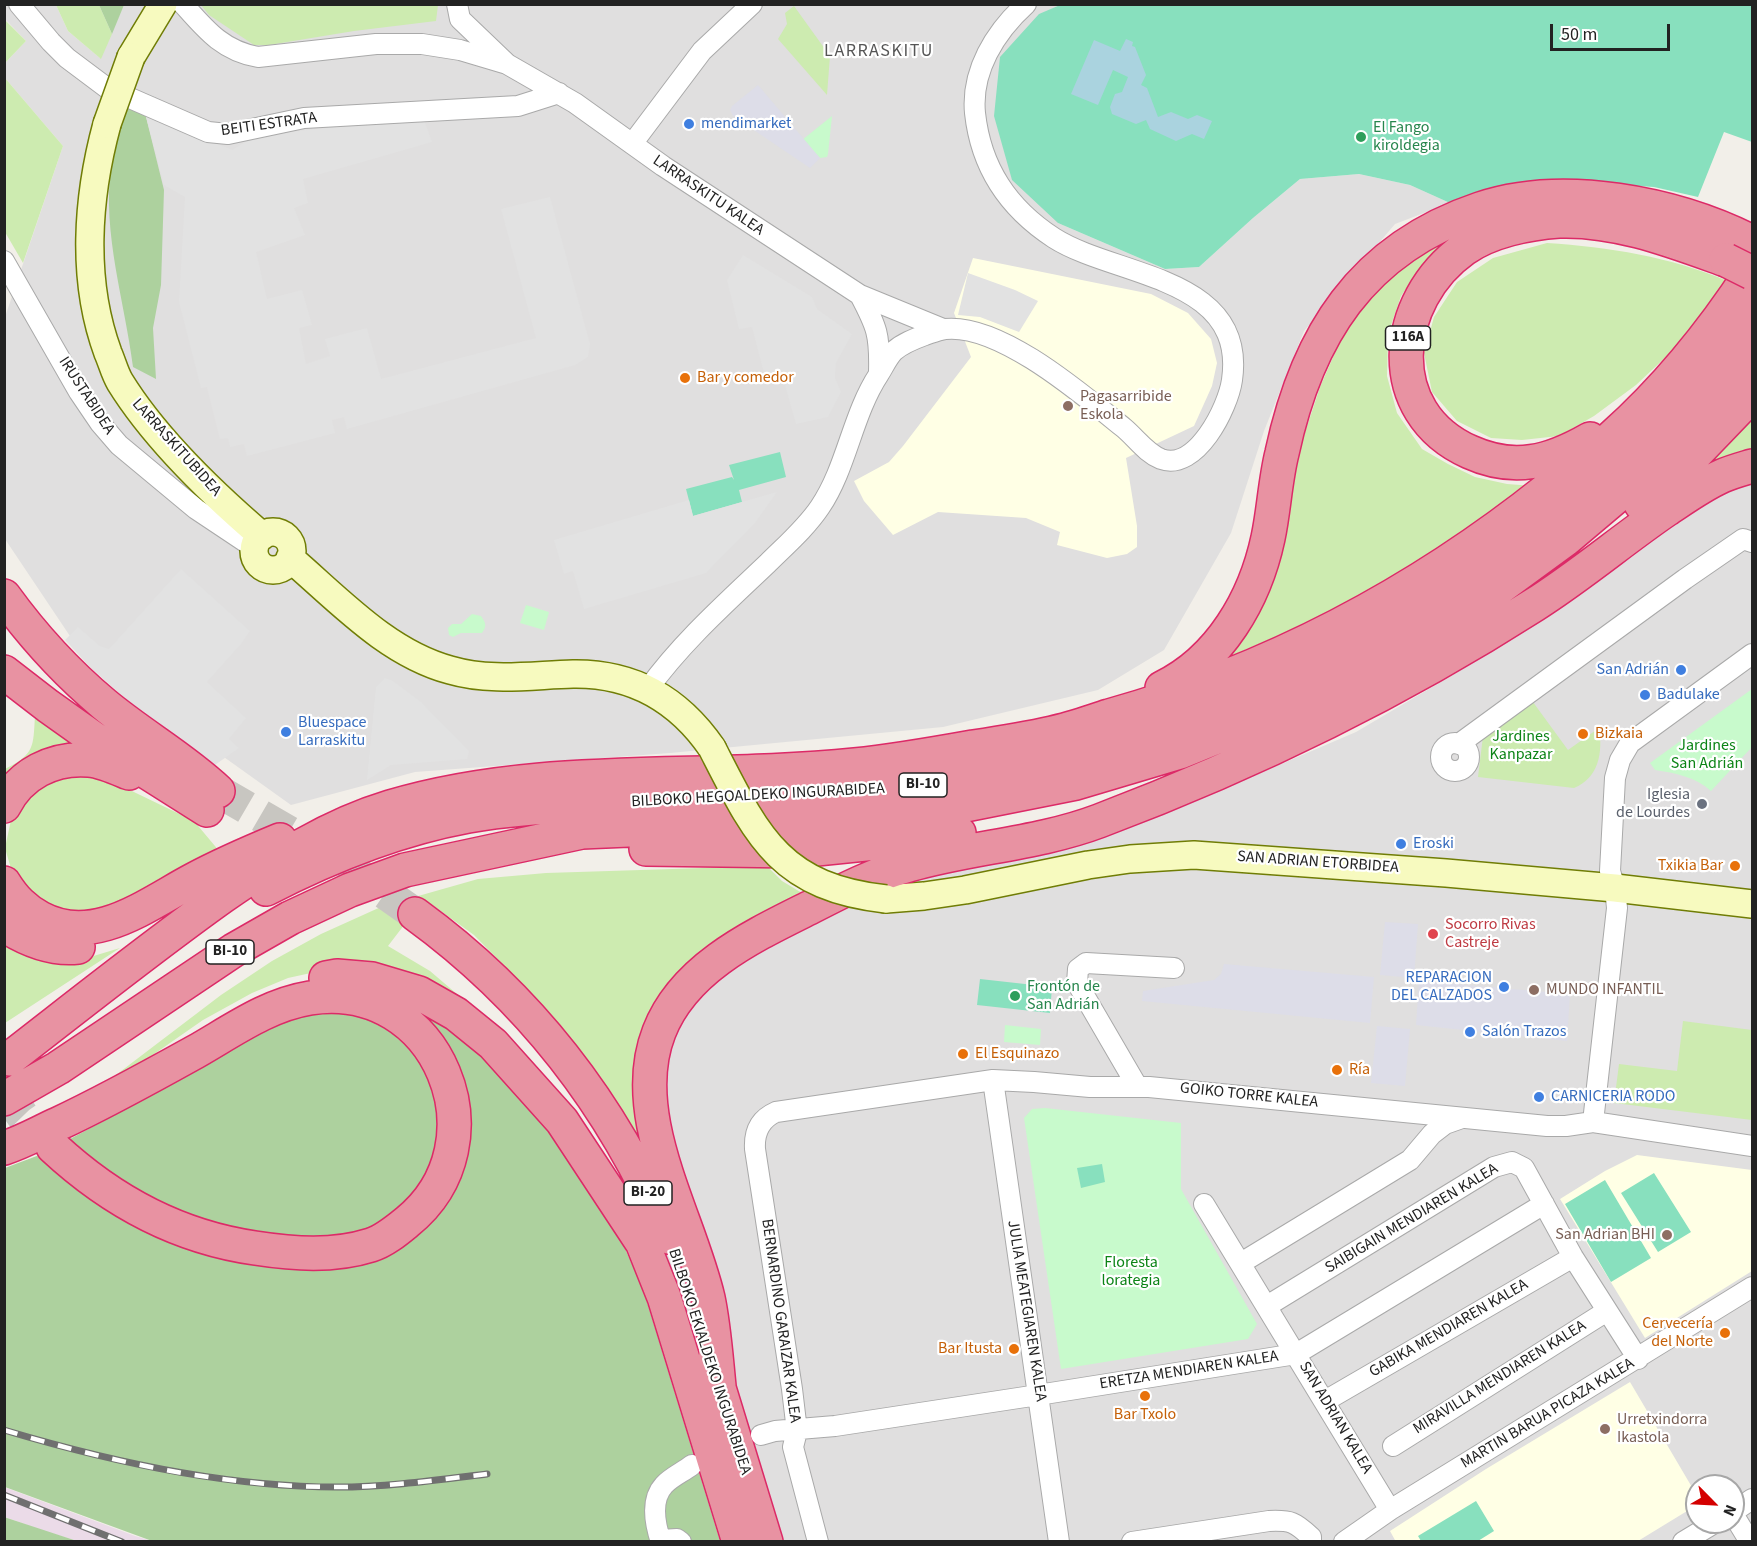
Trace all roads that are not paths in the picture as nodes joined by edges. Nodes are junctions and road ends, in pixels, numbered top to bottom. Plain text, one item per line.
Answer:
1 (20, 4) edge
2 (163, 4) edge
3 (183, 4) edge
4 (457, 4) edge
5 (752, 4) edge
6 (1026, 4) edge
7 (507, 64) junction
8 (559, 93) junction
9 (632, 144) junction
10 (1744, 256) edge
11 (4, 261) edge
12 (860, 295) junction
13 (893, 310) junction
14 (1752, 312) edge
15 (871, 316) junction
16 (943, 329) junction
17 (911, 341) junction
18 (1752, 355) edge
19 (1678, 368) junction
20 (879, 373) junction
21 (1752, 395) edge
22 (1752, 466) edge
23 (259, 541) junction
24 (1752, 543) edge
25 (4, 596) edge
26 (4, 634) edge
27 (1454, 653) junction
28 (1752, 654) edge
29 (4, 672) edge
30 (648, 688) junction
31 (1054, 733) junction
32 (1460, 744) dead end
33 (1256, 754) junction
34 (212, 800) junction
35 (4, 807) edge
36 (361, 817) junction
37 (289, 836) junction
38 (479, 854) junction
39 (4, 884) edge
40 (1615, 888) junction
41 (1752, 904) edge
42 (4, 925) edge
43 (1174, 968) dead end
44 (7, 1060) edge
45 (993, 1080) junction
46 (1137, 1086) junction
47 (4, 1099) edge
48 (1400, 1111) junction
49 (82, 1112) junction
50 (1462, 1118) junction
51 (1593, 1122) junction
52 (756, 1134) joint
53 (1424, 1141) junction
54 (1752, 1146) edge
55 (4, 1148) edge
56 (53, 1148) tunnel mouth
57 (1204, 1204) dead end
58 (1544, 1204) junction
59 (645, 1247) junction
60 (1573, 1257) junction
61 (1241, 1263) junction
62 (1752, 1287) edge
63 (1267, 1306) junction
64 (1607, 1311) junction
65 (1632, 1351) junction
66 (1296, 1354) junction
67 (719, 1386) junction
68 (1038, 1395) junction
69 (1325, 1401) junction
70 (797, 1431) junction
71 (761, 1436) dead end
72 (1393, 1446) dead end
73 (692, 1465) dead end
74 (1390, 1510) junction
75 (1696, 1534) edge
76 (1314, 1540) edge
77 (661, 1541) edge
78 (681, 1542) edge
79 (740, 1542) edge
80 (766, 1542) edge
81 (818, 1542) edge
82 (1059, 1542) edge
83 (1132, 1542) edge
84 (1344, 1542) edge
85 (1683, 1542) edge

1 - 8 street, BEITI ESTRATA
2 - 23 street, LARRASKITUBIDEA, bridge
3 - 7 street
4 - 7 street
5 - 9 street
6 - 16 street
7 - 8 street
8 - 9 street, LARRASKITU KALEA
9 - 12 street, LARRASKITU KALEA
10 - 19 highway
10 - 19 highway, 116A
10 - 31 highway
11 - 23 street, IRUSTABIDEA
12 - 13 street, LARRASKITU KALEA
12 - 15 street
13 - 16 street, LARRASKITU KALEA
13 - 17 street
14 - 44 highway, BILBOKO HEGOALDEKO INGURABIDEA / BI-10
15 - 17 street
15 - 20 street
16 - 17 street
17 - 20 street
18 - 38 highway, BILBOKO HEGOALDEKO INGURABIDEA / BI-10
19 - 31 highway
20 - 30 street
21 - 27 highway
22 - 27 highway
23 - 30 street
24 - 32 street
25 - 34 highway
26 - 34 highway
27 - 33 highway
28 - 40 street
29 - 34 highway
30 - 40 street, SAN ADRIAN ETORBIDEA, bridge
31 - 36 highway
33 - 38 highway
33 - 67 highway
34 - 35 highway
36 - 37 highway
36 - 44 highway
37 - 39 highway
37 - 42 highway
38 - 47 highway, BI-10
40 - 41 street, SAN ADRIAN ETORBIDEA
40 - 51 street
43 - 46 street
45 - 46 street, GOIKO TORRE KALEA
45 - 52 street, GOIKO TORRE KALEA
45 - 68 street, JULIA MEATEGIAREN KALEA
46 - 48 street, GOIKO TORRE KALEA
48 - 50 street, GOIKO TORRE KALEA
48 - 53 street
49 - 55 highway
49 - 56 highway
49 - 59 highway
50 - 51 street, GOIKO TORRE KALEA
50 - 53 street
51 - 54 street, GOIKO TORRE KALEA
52 - 70 street, BERNARDINO GARAIZAR KALEA
53 - 61 street
57 - 61 street, SAN ADRIAN KALEA
58 - 60 street, SAIBIGAIN MENDIAREN KALEA
58 - 63 street, SAIBIGAIN MENDIAREN KALEA
58 - 66 street, ERETZA MENDIAREN KALEA
59 - 67 highway, BILBOKO EKIALDEKO INGURABIDEA / BI-20
59 - 79 highway, BILBOKO EKIALDEKO INGURABIDEA / BI-20
60 - 64 street, SAIBIGAIN MENDIAREN KALEA
60 - 69 street, GABIKA MENDIAREN KALEA
61 - 63 street, SAN ADRIAN KALEA
62 - 65 street, MARTIN BARUA PICAZA KALEA
63 - 66 street, SAN ADRIAN KALEA
64 - 65 street, SAIBIGAIN MENDIAREN KALEA
64 - 72 street, MIRAVILLA MENDIAREN KALEA
65 - 74 street, MARTIN BARUA PICAZA KALEA
66 - 68 street, ERETZA MENDIAREN KALEA
66 - 69 street, SAN ADRIAN KALEA
67 - 80 highway, BILBOKO EKIALDEKO INGURABIDEA / BI-20
68 - 70 street, ERETZA MENDIAREN KALEA
68 - 82 street, JULIA MEATEGIAREN KALEA
69 - 74 street, SAN ADRIAN KALEA
70 - 71 street, ERETZA MENDIAREN KALEA
70 - 81 street, BERNARDINO GARAIZAR KALEA
73 - 77 street
74 - 84 street, MARTIN BARUA PICAZA KALEA
75 - 85 street
76 - 83 street
77 - 78 street

